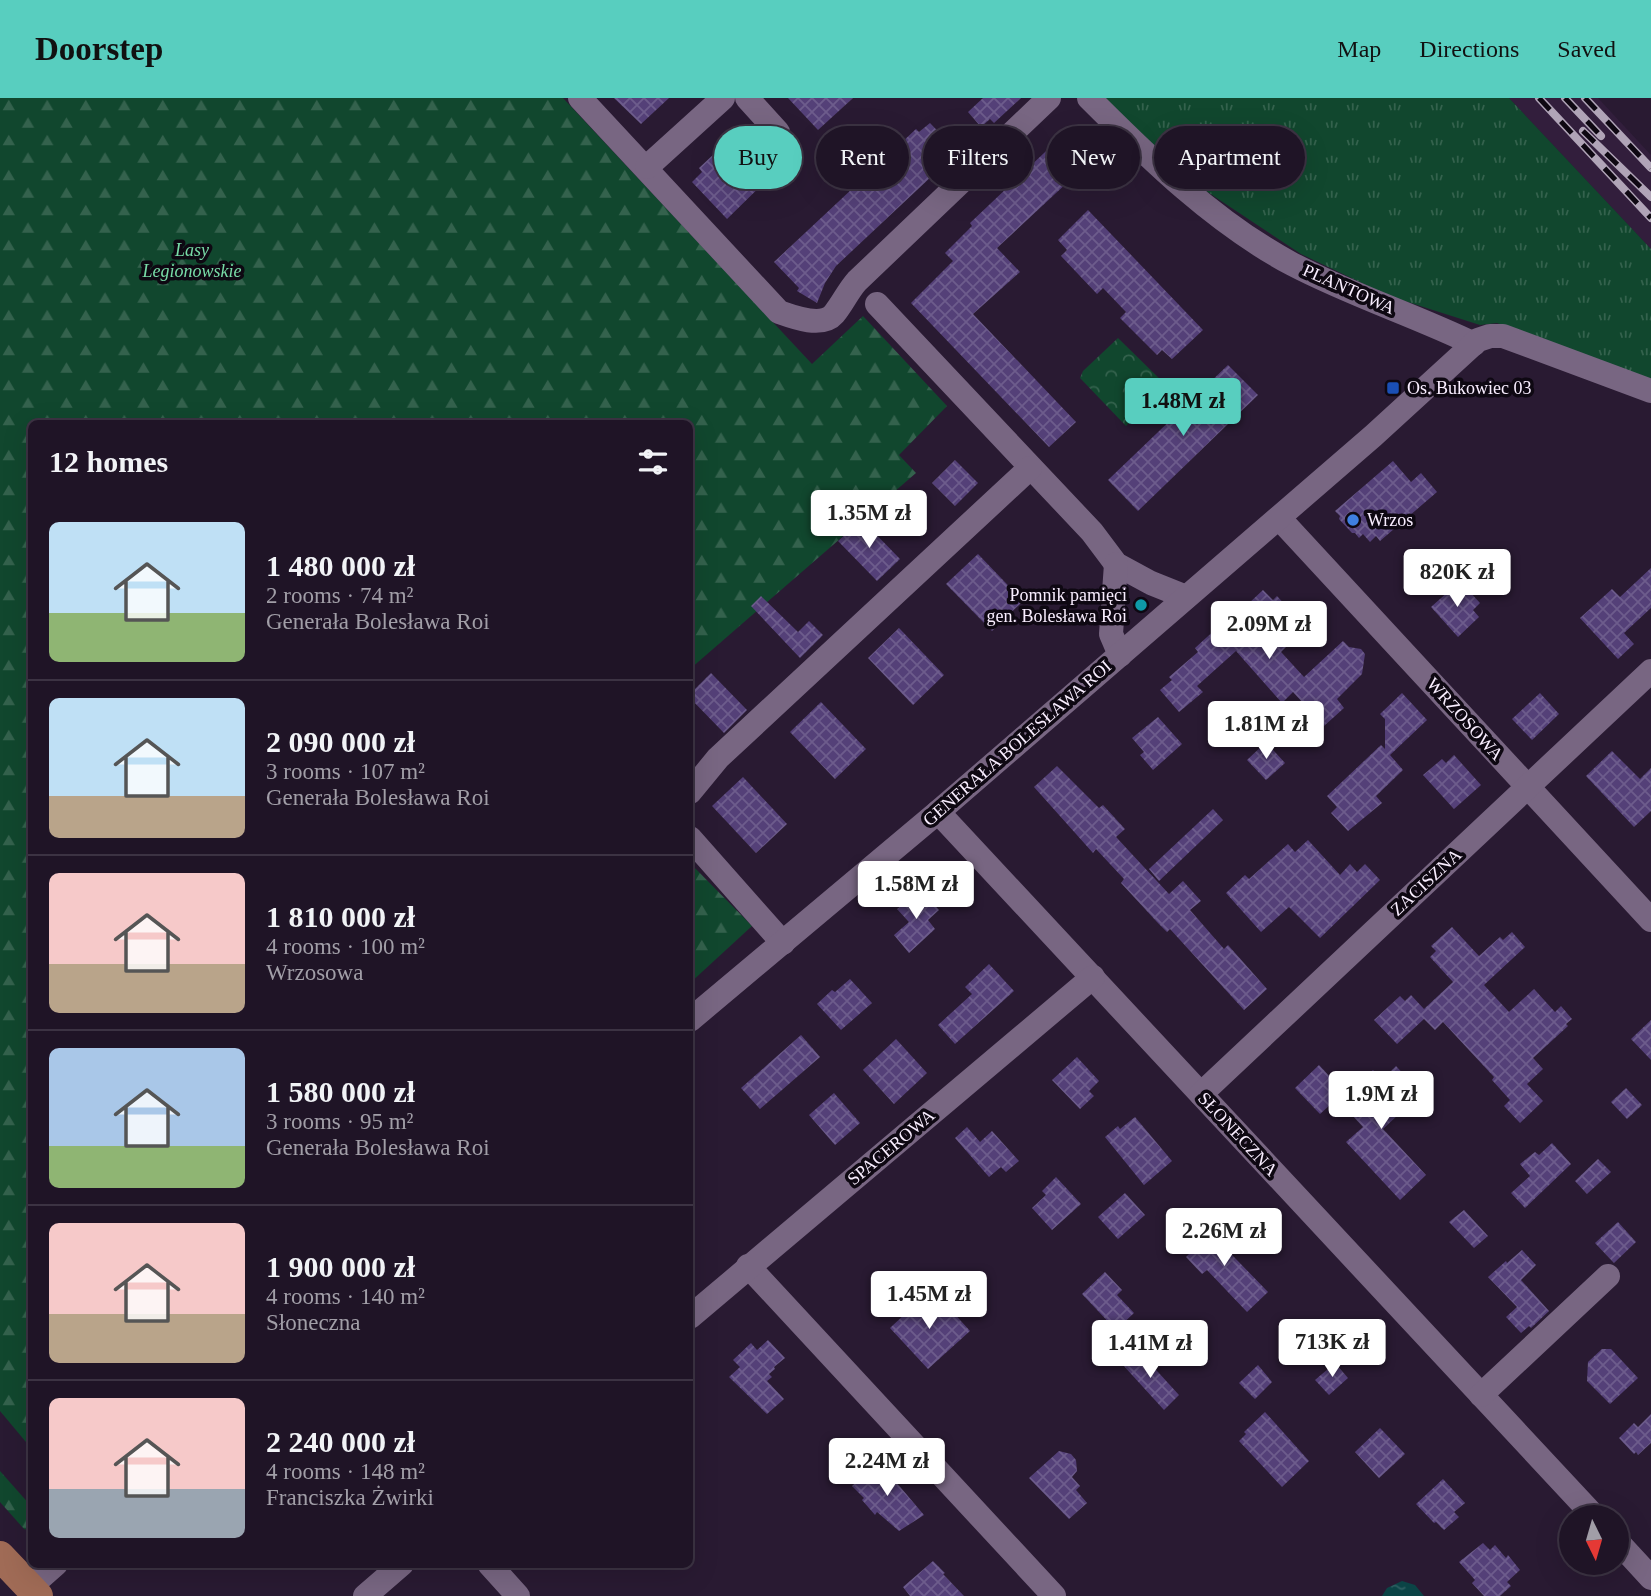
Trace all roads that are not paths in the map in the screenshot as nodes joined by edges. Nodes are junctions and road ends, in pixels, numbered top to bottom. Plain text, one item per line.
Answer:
1 (580, 98) edge
2 (724, 98) edge
3 (745, 98) edge
4 (1049, 98) edge
5 (1089, 98) edge
6 (772, 126) edge
7 (647, 167) junction
8 (877, 304) dead end
9 (1474, 344) junction
10 (1651, 391) edge
11 (1030, 468) junction
12 (1279, 518) junction
13 (1116, 564) junction
14 (1186, 597) junction
15 (1120, 654) junction
16 (1651, 671) edge
17 (1527, 787) junction
18 (693, 788) edge
19 (938, 812) junction
20 (693, 841) edge
21 (1651, 920) edge
22 (783, 943) junction
23 (1093, 977) junction
24 (693, 1018) edge
25 (1201, 1094) junction
26 (748, 1266) junction
27 (1608, 1276) dead end
28 (693, 1314) edge
29 (1481, 1395) junction
30 (1584, 1505) edge
31 (1629, 1554) edge
32 (0, 1556) edge
33 (53, 1568) edge
34 (397, 1568) edge
35 (493, 1568) edge
36 (1651, 1578) edge
37 (34, 1592) edge
38 (365, 1596) edge
39 (518, 1596) edge
40 (1054, 1596) edge

1 - 7 street
2 - 3 street
2 - 7 street
3 - 6 street
4 - 7 street
5 - 9 street, PLANTOWA
8 - 11 street
9 - 10 street
9 - 12 street, GENERAŁA BOLESŁAWA ROI
11 - 13 street
11 - 18 street
12 - 14 street, GENERAŁA BOLESŁAWA ROI
12 - 17 street, WRZOSOWA
13 - 14 street
13 - 15 street, GENERAŁA BOLESŁAWA ROI
14 - 15 street, GENERAŁA BOLESŁAWA ROI
15 - 19 street, GENERAŁA BOLESŁAWA ROI
16 - 17 street, ZACISZNA
17 - 21 street, WRZOSOWA
17 - 25 street, ZACISZNA
19 - 22 street, GENERAŁA BOLESŁAWA ROI
19 - 23 street, SŁONECZNA
20 - 22 street
22 - 24 street, GENERAŁA BOLESŁAWA ROI
23 - 25 street, SŁONECZNA
23 - 26 street, SPACEROWA
25 - 29 street, SŁONECZNA
26 - 28 street, SPACEROWA
26 - 40 street
27 - 29 street
29 - 30 street, SŁONECZNA
31 - 36 street
32 - 37 main road
33 - 37 street
34 - 38 street
35 - 39 street

